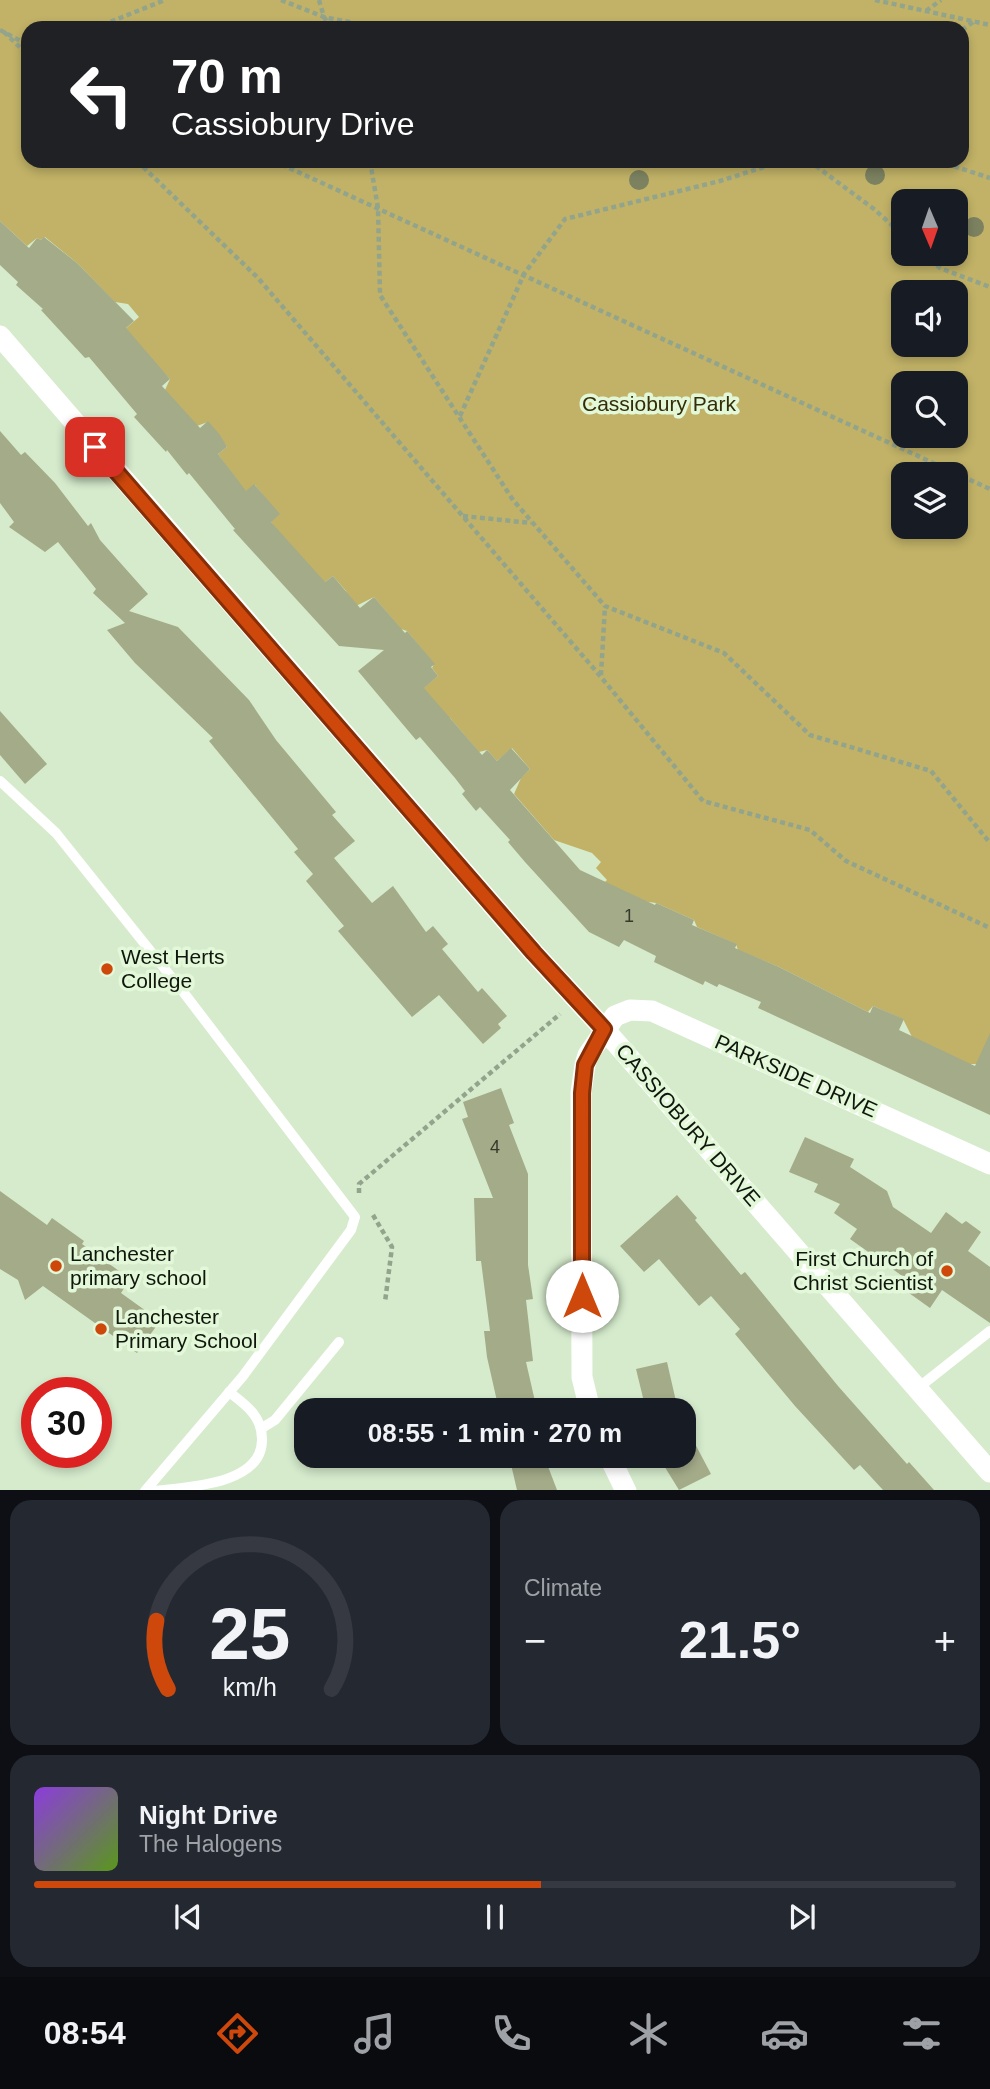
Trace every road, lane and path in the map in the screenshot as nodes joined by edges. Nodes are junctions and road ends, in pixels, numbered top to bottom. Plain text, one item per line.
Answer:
1 (165, 0) edge
2 (281, 0) edge
3 (319, 0) edge
4 (875, 0) edge
5 (941, 0) edge
6 (925, 11) junction
7 (324, 17) junction
8 (112, 21) edge
9 (327, 21) edge
10 (344, 21) edge
11 (969, 21) edge
12 (969, 21) edge
13 (973, 22) junction
14 (969, 25) edge
15 (990, 26) edge
16 (2, 31) edge
17 (21, 41) edge
18 (21, 49) edge
19 (144, 168) edge
20 (289, 168) edge
21 (371, 168) edge
22 (761, 168) edge
23 (818, 168) edge
24 (959, 168) edge
25 (990, 178) edge
26 (378, 208) junction
27 (891, 224) edge
28 (938, 266) edge
29 (524, 274) junction
30 (990, 288) edge
31 (0, 337) edge
32 (459, 417) junction
33 (990, 489) edge
34 (463, 516) junction
35 (533, 523) junction
36 (605, 606) junction
37 (601, 677) junction
38 (0, 781) edge
39 (990, 843) edge
40 (990, 928) edge
41 (577, 1000) junction
42 (604, 1029) junction
43 (990, 1164) edge
44 (385, 1302) dead end
45 (990, 1331) edge
46 (339, 1342) dead end
47 (918, 1388) junction
48 (229, 1392) junction
49 (587, 1398) edge
50 (262, 1427) junction
51 (615, 1468) edge
52 (990, 1472) edge
53 (145, 1490) edge
54 (154, 1490) edge
55 (626, 1490) edge

1 - 8 path
2 - 7 path
3 - 7 path
4 - 6 path
5 - 6 path
6 - 12 path
7 - 9 path
7 - 10 path
11 - 13 path
13 - 14 path
13 - 15 path
16 - 17 path
16 - 18 path
19 - 34 path
20 - 26 path
21 - 26 path
22 - 29 path
23 - 27 path
24 - 25 path
26 - 29 path
26 - 32 path
28 - 30 path
29 - 32 path
29 - 33 path
31 - 41 street, CASSIOBURY DRIVE
32 - 35 path
34 - 35 path
34 - 37 path
35 - 36 path
36 - 37 path
36 - 39 path
37 - 40 path
38 - 48 lane
41 - 42 street, CASSIOBURY DRIVE
41 - 44 path
42 - 43 street, PARKSIDE DRIVE
42 - 47 street, CASSIOBURY DRIVE
42 - 49 street
45 - 47 lane
46 - 50 lane
47 - 52 street, CASSIOBURY DRIVE
48 - 50 lane
48 - 53 lane
50 - 54 lane
51 - 55 street

